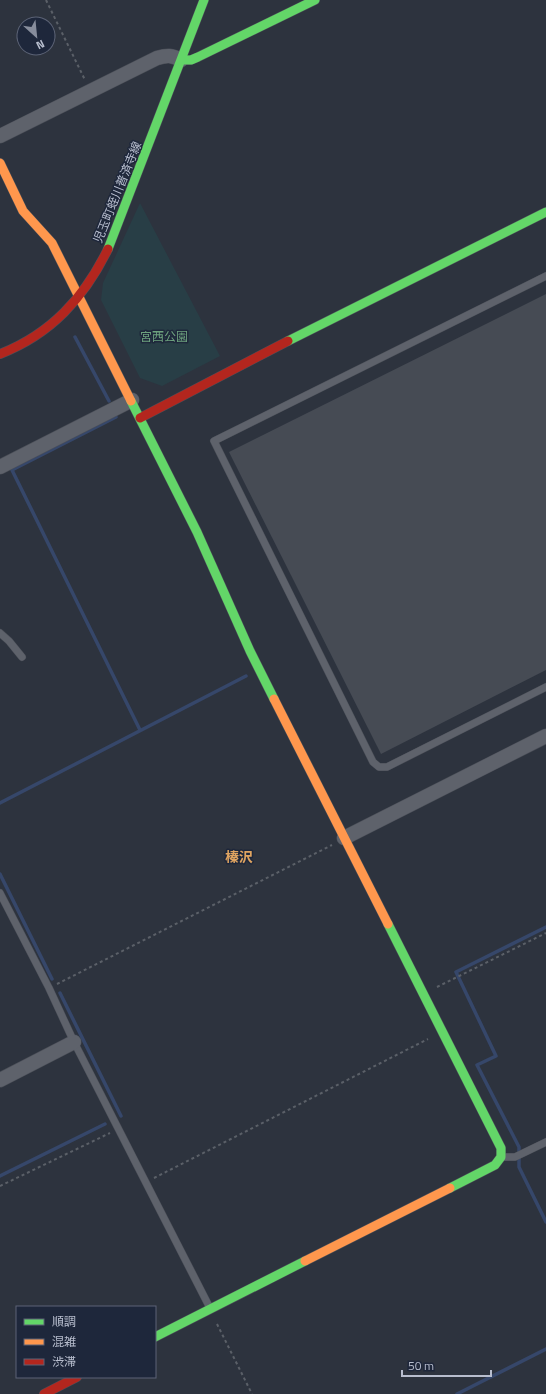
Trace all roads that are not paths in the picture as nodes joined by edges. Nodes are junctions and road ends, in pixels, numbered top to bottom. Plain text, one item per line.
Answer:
1 (204, 0) edge
2 (315, 0) edge
3 (181, 60) junction
4 (0, 136) edge
5 (0, 163) edge
6 (546, 212) edge
7 (546, 276) edge
8 (79, 298) junction
9 (0, 354) edge
10 (132, 400) junction
11 (140, 418) junction
12 (0, 467) edge
13 (0, 633) edge
14 (22, 657) dead end
15 (546, 687) edge
16 (546, 736) edge
17 (344, 838) junction
18 (0, 893) edge
19 (74, 1042) junction
20 (0, 1080) edge
21 (546, 1142) edge
22 (502, 1157) junction
23 (210, 1308) junction
24 (156, 1336) edge
25 (75, 1378) edge
26 (44, 1394) edge

1 - 3 street, 児玉町蛭川普済寺線
2 - 3 street
3 - 4 street
3 - 8 street, 児玉町蛭川普済寺線
5 - 8 street
6 - 11 street
7 - 15 lane
8 - 9 street, 児玉町蛭川普済寺線
8 - 10 street
10 - 11 street
10 - 12 street
11 - 17 street
13 - 14 lane
16 - 17 street
17 - 22 street
18 - 19 lane
19 - 20 street
19 - 23 lane
21 - 22 lane
22 - 23 street
23 - 24 street
25 - 26 street

